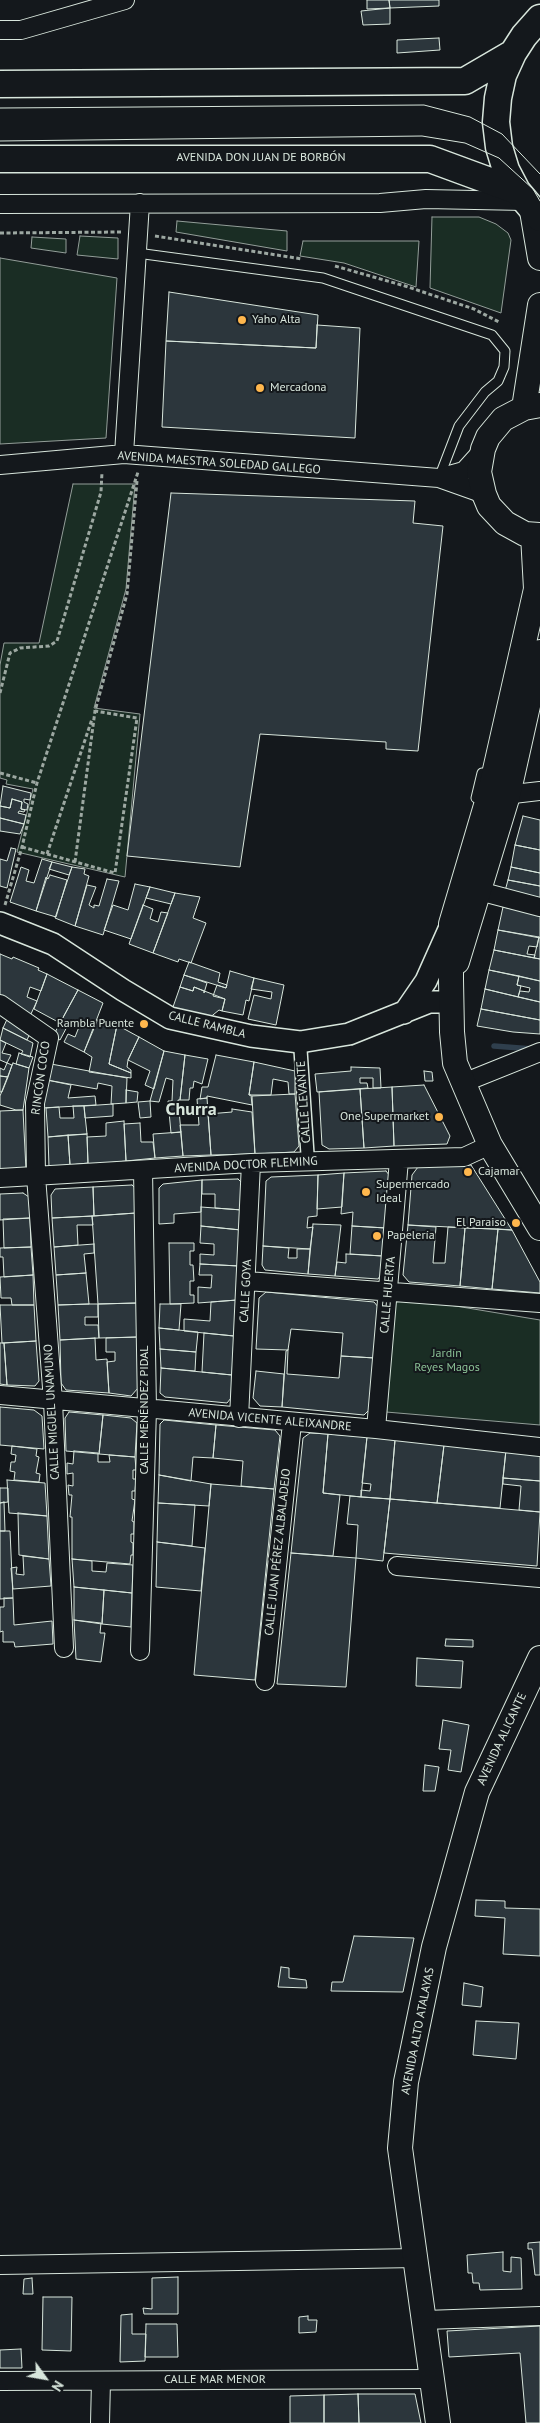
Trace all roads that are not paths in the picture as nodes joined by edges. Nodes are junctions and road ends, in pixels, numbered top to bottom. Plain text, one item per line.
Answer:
1 (120, 1) edge
2 (539, 16) edge
3 (0, 30) edge
4 (513, 53) junction
5 (0, 84) edge
6 (0, 159) edge
7 (0, 204) edge
8 (140, 204) junction
9 (528, 205) edge
10 (137, 254) junction
11 (540, 258) edge
12 (540, 305) edge
13 (532, 407) edge
14 (483, 449) junction
15 (132, 455) junction
16 (0, 465) edge
17 (439, 478) junction
18 (484, 494) junction
19 (536, 536) edge
20 (540, 652) edge
21 (517, 676) junction
22 (501, 696) dead end
23 (485, 761) dead end
24 (540, 791) edge
25 (498, 796) junction
26 (479, 892) junction
27 (540, 907) edge
28 (0, 923) edge
29 (451, 924) junction
30 (451, 991) junction
31 (0, 1004) edge
32 (404, 1013) junction
33 (300, 1042) junction
34 (540, 1052) edge
35 (459, 1073) junction
36 (490, 1145) junction
37 (399, 1160) junction
38 (308, 1162) junction
39 (251, 1163) junction
40 (143, 1170) junction
41 (36, 1176) junction
42 (0, 1178) edge
43 (540, 1228) edge
44 (247, 1281) junction
45 (388, 1290) junction
46 (540, 1303) edge
47 (0, 1395) edge
48 (53, 1401) junction
49 (147, 1409) junction
50 (239, 1418) junction
51 (292, 1423) junction
52 (376, 1429) junction
53 (540, 1447) edge
54 (398, 1566) dead end
55 (540, 1578) edge
56 (64, 1648) dead end
57 (140, 1650) dead end
58 (540, 1658) edge
59 (265, 1681) dead end
60 (477, 1792) joint
61 (417, 2258) junction
62 (0, 2265) edge
63 (540, 2316) edge
64 (425, 2320) junction
65 (431, 2379) junction
66 (101, 2381) junction
67 (0, 2382) edge
68 (100, 2423) edge
69 (438, 2423) edge

1 - 3 street
2 - 4 main road
4 - 5 main road
4 - 9 main road
6 - 9 main road, AVENIDA DON JUAN DE BORBÓN
7 - 8 street
8 - 9 street
8 - 10 street
9 - 11 main road
10 - 15 street
10 - 17 lane
12 - 13 main road
13 - 14 main road
14 - 17 street, AVENIDA MAESTRA SOLEDAD GALLEGO
14 - 18 main road
15 - 16 street, AVENIDA MAESTRA SOLEDAD GALLEGO
15 - 17 street, AVENIDA MAESTRA SOLEDAD GALLEGO
17 - 18 street, AVENIDA MAESTRA SOLEDAD GALLEGO
18 - 19 main road
19 - 21 main road
20 - 25 main road
21 - 22 lane
21 - 25 main road
23 - 25 lane
24 - 25 street
25 - 26 main road
25 - 29 main road
26 - 27 street
26 - 30 main road
28 - 33 street, CALLE RAMBLA
29 - 30 main road
29 - 32 street
30 - 32 street, CALLE RAMBLA
30 - 35 main road
31 - 41 street, RINCÓN COCO
32 - 33 street, CALLE RAMBLA
33 - 38 street, CALLE LEVANTE
34 - 35 street
35 - 36 main road
36 - 37 street, AVENIDA DOCTOR FLEMING
36 - 43 main road
37 - 38 street, AVENIDA DOCTOR FLEMING
37 - 45 street, CALLE HUERTA
38 - 39 street, AVENIDA DOCTOR FLEMING
39 - 40 street, AVENIDA DOCTOR FLEMING
39 - 44 street, CALLE GOYA
40 - 41 street, AVENIDA DOCTOR FLEMING
40 - 49 street, CALLE MENÉNDEZ PIDAL
41 - 42 street, AVENIDA DOCTOR FLEMING
41 - 48 street, CALLE MIGUEL UNAMUNO
44 - 45 street
44 - 50 street, CALLE GOYA
45 - 46 street
45 - 52 street, CALLE HUERTA
47 - 48 street, AVENIDA VICENTE ALEIXANDRE
48 - 49 street, AVENIDA VICENTE ALEIXANDRE
48 - 56 street, CALLE MIGUEL UNAMUNO
49 - 50 street, AVENIDA VICENTE ALEIXANDRE
49 - 57 street, CALLE MENÉNDEZ PIDAL
50 - 51 street, AVENIDA VICENTE ALEIXANDRE
51 - 52 street, AVENIDA VICENTE ALEIXANDRE
51 - 59 street, CALLE JUAN PÉREZ ALBALADEJO
52 - 53 street, AVENIDA VICENTE ALEIXANDRE
54 - 55 street
58 - 60 main road, AVENIDA ALICANTE
60 - 61 main road, AVENIDA ALTO ATALAYAS
61 - 62 street
61 - 64 main road, AVENIDA ALTO ATALAYAS
63 - 64 street
64 - 65 main road, AVENIDA ALTO ATALAYAS
65 - 66 street, CALLE MAR MENOR
65 - 69 main road, AVENIDA ALTO ATALAYAS
66 - 67 street, CALLE MAR MENOR
66 - 68 street

